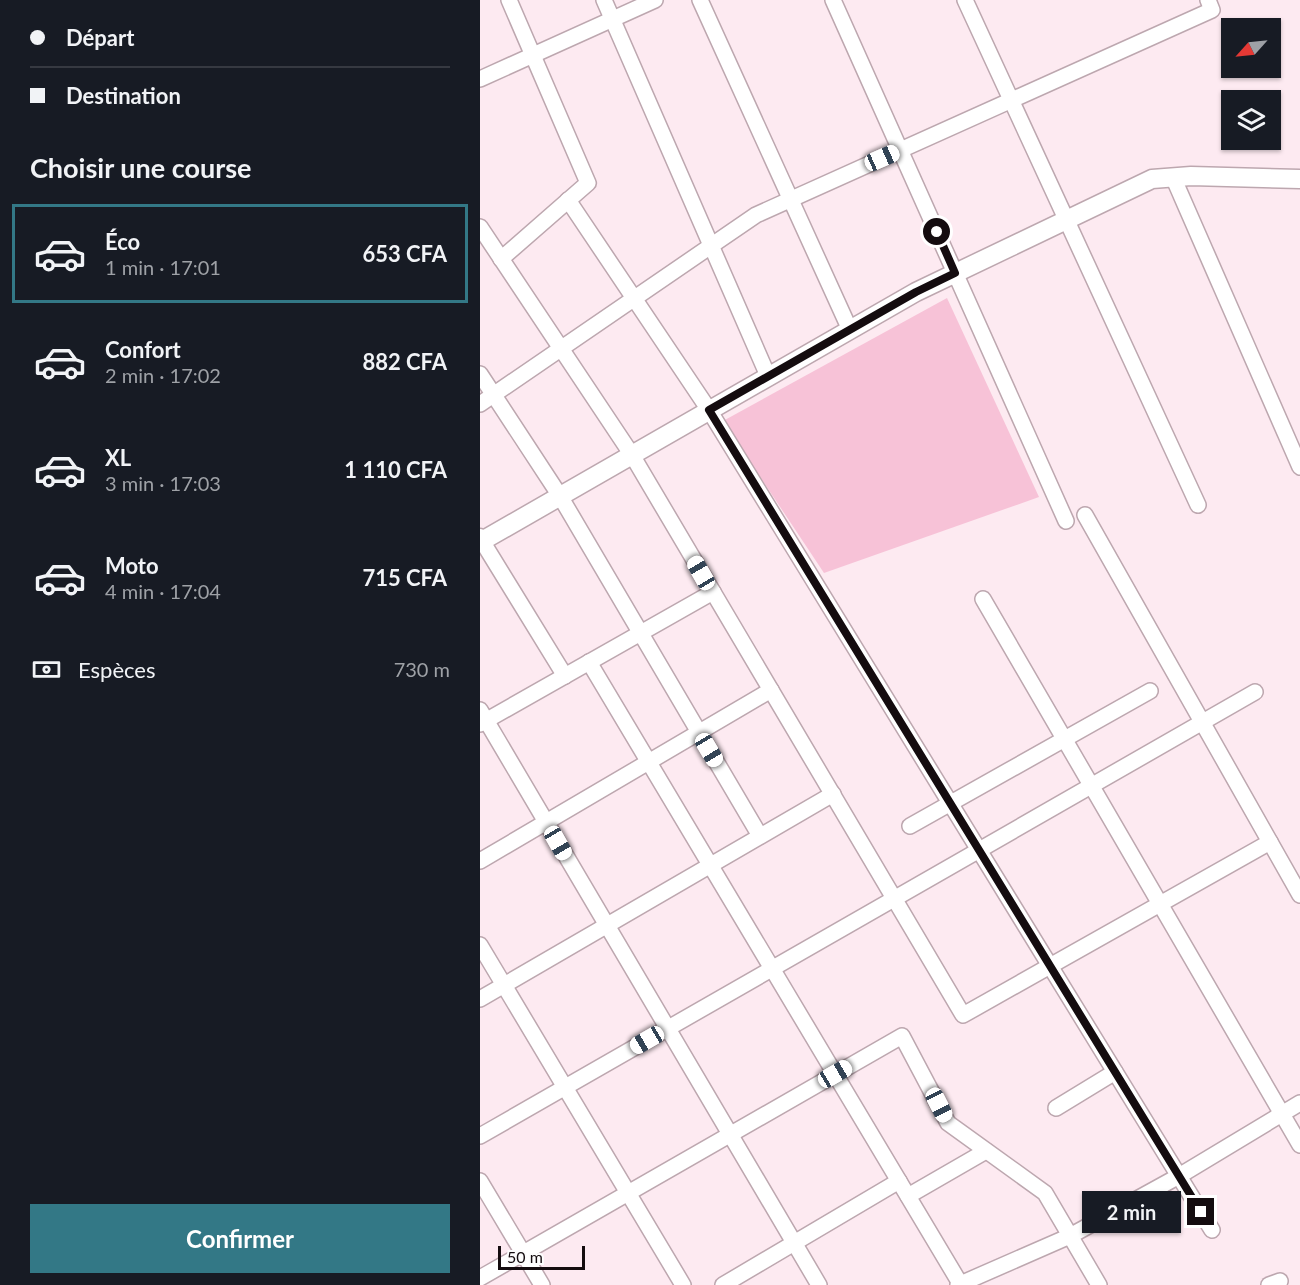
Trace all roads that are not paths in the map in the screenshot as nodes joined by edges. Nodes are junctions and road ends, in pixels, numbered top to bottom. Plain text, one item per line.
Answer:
1 (508, 0) edge
2 (604, 0) edge
3 (655, 0) edge
4 (700, 0) edge
5 (833, 0) edge
6 (965, 0) edge
7 (1208, 0) edge
8 (613, 19) junction
9 (533, 55) junction
10 (480, 79) edge
11 (1012, 100) junction
12 (900, 150) junction
13 (1173, 177) junction
14 (1300, 178) edge
15 (568, 200) junction
16 (791, 200) junction
17 (1067, 220) junction
18 (480, 226) edge
19 (711, 246) junction
20 (501, 259) junction
21 (955, 273) junction
22 (634, 299) junction
23 (850, 330) junction
24 (561, 349) junction
25 (480, 374) edge
26 (768, 376) junction
27 (494, 395) junction
28 (480, 404) edge
29 (709, 410) junction
30 (632, 455) junction
31 (1300, 467) edge
32 (560, 496) junction
33 (1198, 504) dead end
34 (1084, 515) dead end
35 (1066, 521) dead end
36 (480, 540) edge
37 (713, 592) junction
38 (983, 599) dead end
39 (640, 633) junction
40 (589, 662) junction
41 (565, 676) junction
42 (771, 690) junction
43 (1150, 691) dead end
44 (1255, 692) dead end
45 (482, 718) edge
46 (1202, 722) junction
47 (699, 733) junction
48 (1064, 739) junction
49 (648, 762) junction
50 (1091, 786) junction
51 (833, 795) junction
52 (951, 804) junction
53 (546, 822) junction
54 (910, 826) dead end
55 (760, 836) junction
56 (1270, 842) junction
57 (979, 850) junction
58 (480, 861) edge
59 (710, 866) junction
60 (1300, 895) edge
61 (894, 899) junction
62 (1160, 904) junction
63 (607, 926) junction
64 (480, 945) edge
65 (1050, 966) junction
66 (772, 969) junction
67 (504, 985) junction
68 (480, 999) edge
69 (668, 1029) junction
70 (1115, 1072) junction
71 (835, 1074) junction
72 (565, 1088) junction
73 (1300, 1103) edge
74 (1056, 1108) dead end
75 (1281, 1113) junction
76 (730, 1134) junction
77 (480, 1136) edge
78 (1300, 1145) edge
79 (986, 1151) junction
80 (1179, 1176) junction
81 (480, 1181) edge
82 (899, 1181) junction
83 (628, 1193) junction
84 (908, 1196) junction
85 (1212, 1230) dead end
86 (1070, 1236) junction
87 (794, 1243) junction
88 (523, 1254) junction
89 (480, 1278) edge
90 (542, 1285) edge
91 (683, 1285) edge
92 (723, 1285) edge
93 (819, 1285) edge
94 (960, 1285) edge
95 (1099, 1285) edge

1 - 9 street
2 - 8 street
3 - 8 street
4 - 16 street
5 - 12 street
6 - 11 street
7 - 11 street
8 - 9 street
8 - 19 street
9 - 10 street
9 - 15 street
11 - 12 street
11 - 17 street
12 - 16 street
12 - 21 street
13 - 14 main road
13 - 17 main road
13 - 31 street
15 - 20 street
15 - 22 street
16 - 19 street
16 - 23 street
17 - 21 main road
17 - 33 street
18 - 20 street
19 - 22 street
19 - 26 street
20 - 24 street
21 - 23 main road
21 - 35 street
22 - 24 street
22 - 29 street
23 - 26 main road
24 - 27 street
24 - 30 street
25 - 27 street
26 - 29 main road
27 - 28 street
27 - 32 street
29 - 30 main road
29 - 52 street
30 - 32 main road
30 - 37 street
32 - 36 main road
32 - 39 street
34 - 46 street
36 - 41 street
37 - 39 street
37 - 42 street
38 - 48 street
39 - 40 street
39 - 47 street
40 - 41 street
40 - 49 street
41 - 45 street
42 - 47 street
42 - 51 street
43 - 48 street
44 - 46 street
45 - 53 street
46 - 50 street
46 - 56 street
47 - 49 street
47 - 55 street
48 - 50 street
48 - 52 street
49 - 53 street
49 - 59 street
50 - 57 street
50 - 62 street
51 - 55 street
51 - 61 street
52 - 54 street
52 - 57 street
53 - 58 street
53 - 63 street
55 - 59 street
56 - 60 street
56 - 62 street
57 - 61 street
57 - 65 street
59 - 63 street
59 - 66 street
61 - 65 street
61 - 66 street
62 - 65 street
62 - 75 street
63 - 67 street
63 - 69 street
64 - 67 street
65 - 70 street
66 - 69 street
66 - 71 street
67 - 68 street
67 - 72 street
69 - 72 street
69 - 76 street
70 - 74 street
70 - 80 street
71 - 76 street
71 - 79 street
71 - 82 street
72 - 77 street
72 - 83 street
73 - 75 street
75 - 78 street
75 - 80 street
76 - 83 street
76 - 87 street
79 - 84 street
79 - 86 street
80 - 85 street
80 - 86 street
81 - 88 street
82 - 84 street
82 - 87 street
83 - 88 street
83 - 91 street
84 - 94 street
86 - 94 street
86 - 95 street
87 - 92 street
87 - 93 street
88 - 89 street
88 - 90 street

